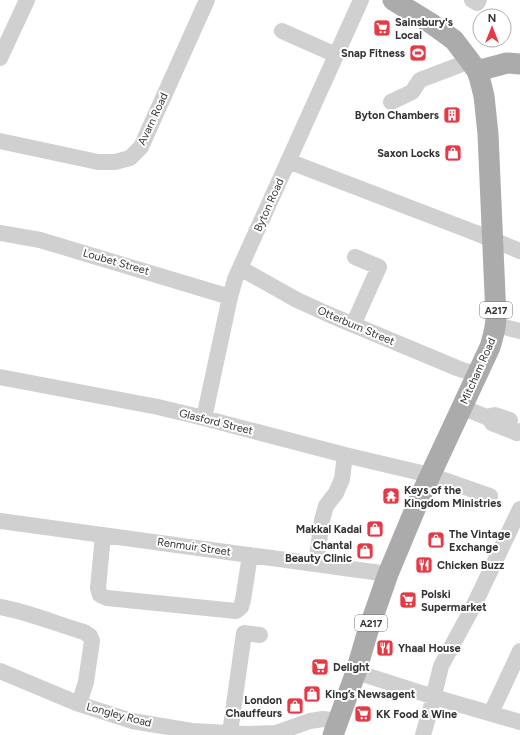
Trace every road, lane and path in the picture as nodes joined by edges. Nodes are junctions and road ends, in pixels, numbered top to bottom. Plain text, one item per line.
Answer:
1 (27, 0) edge
2 (207, 0) edge
3 (361, 0) edge
4 (393, 0) edge
5 (472, 0) edge
6 (479, 0) edge
7 (282, 31) dead end
8 (336, 55) junction
9 (0, 58) edge
10 (520, 64) edge
11 (473, 66) junction
12 (391, 102) dead end
13 (0, 141) edge
14 (288, 161) junction
15 (0, 233) edge
16 (493, 240) junction
17 (520, 251) edge
18 (355, 257) dead end
19 (240, 268) junction
20 (230, 297) junction
21 (353, 325) junction
22 (496, 325) junction
23 (520, 331) edge
24 (477, 376) junction
25 (0, 377) edge
26 (462, 407) junction
27 (204, 418) junction
28 (515, 425) edge
29 (345, 455) junction
30 (430, 475) junction
31 (490, 496) dead end
32 (520, 509) edge
33 (0, 521) edge
34 (103, 535) junction
35 (250, 555) junction
36 (316, 564) junction
37 (388, 574) junction
38 (0, 607) edge
39 (260, 635) dead end
40 (520, 651) edge
41 (0, 671) edge
42 (356, 672) junction
43 (434, 697) junction
44 (79, 704) junction
45 (491, 713) junction
46 (520, 722) edge
47 (335, 728) edge
48 (230, 733) junction
49 (423, 735) edge

1 - 9 street
2 - 13 street, Avarn Road
3 - 8 street, Byton Road
4 - 11 main road, Mitcham Road / A217
5 - 6 street
7 - 8 street
8 - 14 street, Byton Road
10 - 11 main road
11 - 12 street
11 - 16 main road, Mitcham Road / A217
14 - 16 street
14 - 19 street, Byton Road
15 - 20 street, Loubet Street
16 - 17 street
16 - 22 main road, Mitcham Road / A217
18 - 21 street
19 - 20 street, Byton Road
19 - 21 street, Otterburn Street
20 - 27 street, Byton Road
21 - 24 street, Otterburn Street
22 - 23 street
22 - 24 main road, Mitcham Road / A217
24 - 26 main road, Mitcham Road / A217
25 - 27 street, Glasford Street
26 - 28 street
26 - 30 main road, Mitcham Road / A217
27 - 29 street, Glasford Street
29 - 30 street, Glasford Street
29 - 36 street
30 - 31 street, Glasford Street
30 - 37 main road, Mitcham Road / A217
32 - 43 street
33 - 34 street, Renmuir Street
34 - 35 street, Renmuir Street
34 - 35 street
35 - 36 street, Renmuir Street
36 - 37 street, Renmuir Street
37 - 42 main road, Mitcham Road / A217
38 - 44 street
39 - 48 street
40 - 45 street
41 - 44 street, Longley Road
42 - 43 street
42 - 47 main road, Mitcham Road / A217
43 - 45 street
43 - 49 street
44 - 48 street, Longley Road
45 - 46 street
47 - 48 street, Longley Road

